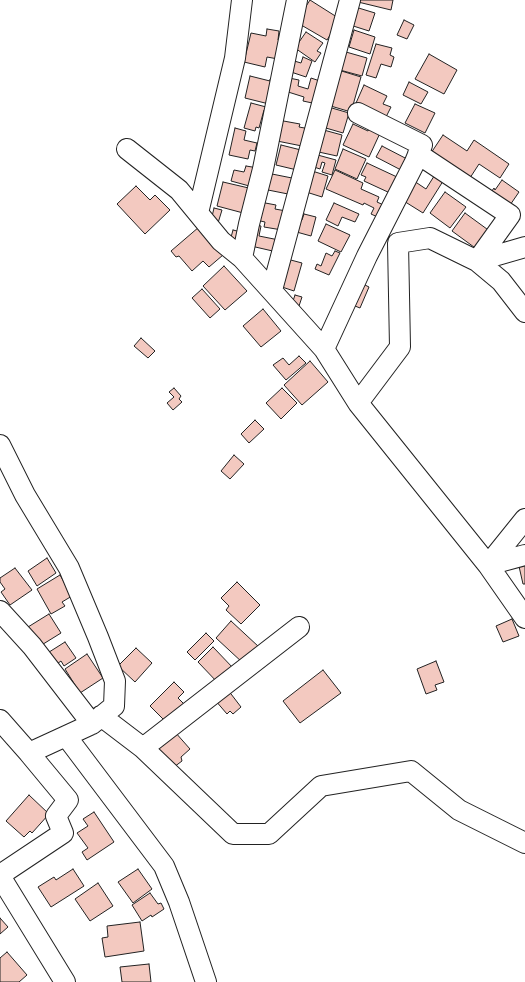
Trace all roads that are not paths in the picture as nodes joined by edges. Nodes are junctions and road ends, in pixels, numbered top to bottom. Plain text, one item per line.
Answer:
1 (242, 0) edge
2 (297, 0) edge
3 (350, 0) edge
4 (358, 113) dead end
5 (127, 149) dead end
6 (418, 154) junction
7 (198, 213) junction
8 (525, 247) edge
9 (242, 258) junction
10 (477, 262) junction
11 (272, 290) junction
12 (525, 312) edge
13 (324, 349) junction
14 (358, 403) junction
15 (0, 445) edge
16 (525, 518) edge
17 (525, 555) edge
18 (488, 565) junction
19 (0, 611) edge
20 (525, 618) edge
21 (299, 627) dead end
22 (0, 720) edge
23 (96, 720) junction
24 (66, 736) junction
25 (143, 748) junction
26 (30, 753) junction
27 (525, 843) edge
28 (0, 876) edge
29 (65, 982) edge
30 (206, 982) edge

1 - 7 street
2 - 9 street
3 - 11 street
4 - 6 street
5 - 7 street
6 - 10 street
6 - 13 street
7 - 9 street
8 - 10 street
9 - 11 street
10 - 12 street
10 - 14 street
11 - 13 street
13 - 14 street
14 - 18 street
15 - 23 street
16 - 18 street
17 - 18 street
18 - 20 street
19 - 23 street
21 - 25 street
22 - 26 street
23 - 24 street
23 - 25 street
24 - 26 street
24 - 30 street
25 - 27 street
26 - 28 street
28 - 29 street

